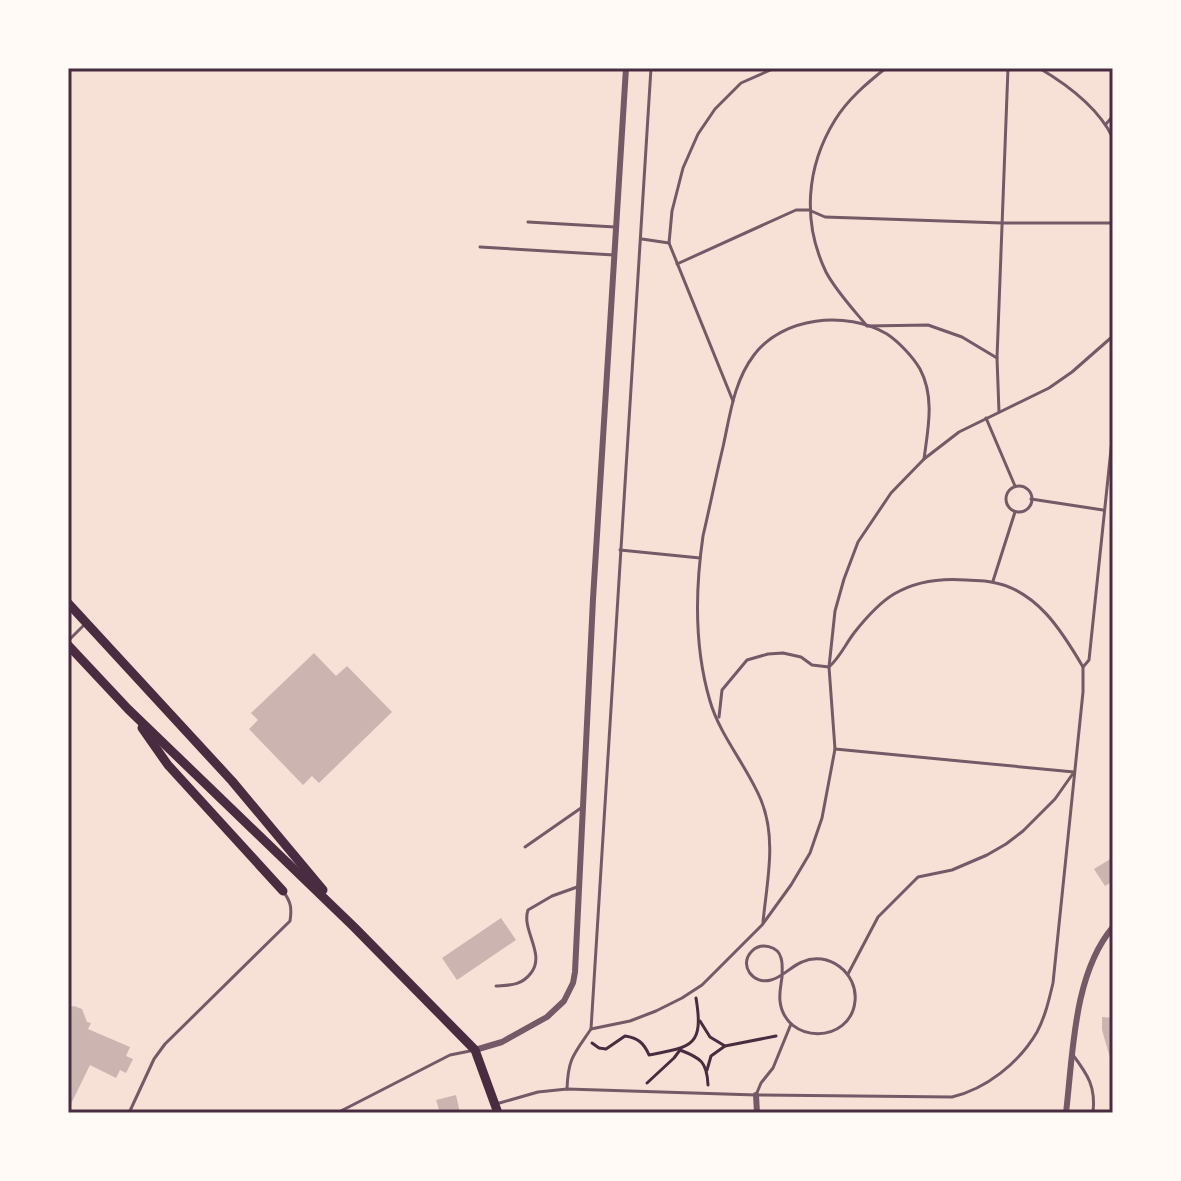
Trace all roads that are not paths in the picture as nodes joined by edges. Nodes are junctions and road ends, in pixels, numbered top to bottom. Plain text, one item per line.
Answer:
1 (626, 68) edge
2 (651, 68) edge
3 (775, 68) edge
4 (886, 68) edge
5 (1008, 68) edge
6 (1039, 68) edge
7 (1113, 116) edge
8 (1106, 124) junction
9 (1113, 138) edge
10 (809, 210) junction
11 (528, 222) dead end
12 (1002, 223) junction
13 (1113, 223) edge
14 (615, 227) junction
15 (642, 239) junction
16 (669, 243) junction
17 (480, 247) dead end
18 (614, 255) junction
19 (677, 264) junction
20 (867, 326) junction
21 (1113, 336) edge
22 (997, 358) junction
23 (733, 401) junction
24 (999, 412) junction
25 (986, 418) junction
26 (1113, 430) edge
27 (924, 459) junction
28 (1015, 486) junction
29 (1031, 499) junction
30 (1104, 510) junction
31 (1015, 512) junction
32 (620, 550) junction
33 (700, 558) junction
34 (992, 582) junction
35 (68, 603) edge
36 (87, 623) junction
37 (68, 643) edge
38 (829, 667) junction
39 (1083, 667) junction
40 (128, 709) junction
41 (719, 721) junction
42 (835, 749) junction
43 (1074, 772) junction
44 (584, 806) junction
45 (525, 847) dead end
46 (580, 886) junction
47 (283, 891) joint
48 (762, 925) junction
49 (354, 927) junction
50 (1113, 927) edge
51 (746, 941) junction
52 (751, 952) junction
53 (848, 974) junction
54 (782, 977) junction
55 (496, 986) dead end
56 (791, 1024) junction
57 (591, 1029) junction
58 (475, 1050) junction
59 (1073, 1054) junction
60 (567, 1089) junction
61 (756, 1095) junction
62 (497, 1108) edge
63 (129, 1113) edge
64 (337, 1113) edge
65 (757, 1113) edge
66 (1066, 1113) edge
67 (1093, 1113) edge

1 - 14 street
2 - 15 lane
3 - 16 lane
4 - 10 lane
5 - 12 lane
6 - 8 lane
7 - 8 lane
8 - 9 lane
10 - 12 lane
10 - 19 lane
10 - 20 lane
11 - 14 lane
12 - 13 lane
12 - 22 lane
14 - 18 street
15 - 16 lane
15 - 32 lane
16 - 19 lane
17 - 18 lane
18 - 44 street
19 - 23 lane
20 - 22 lane
20 - 23 lane
20 - 27 lane
21 - 24 lane
22 - 24 lane
23 - 33 lane
24 - 25 lane
25 - 27 lane
25 - 28 lane
26 - 30 lane
27 - 38 lane
28 - 29 lane
28 - 31 lane
29 - 30 lane
29 - 31 lane
30 - 39 lane
31 - 34 lane
32 - 33 lane
32 - 57 lane
33 - 41 lane
34 - 38 lane
34 - 39 lane
35 - 36 main road
36 - 37 lane
36 - 49 main road
37 - 40 main road
38 - 41 lane
38 - 42 lane
39 - 43 lane
40 - 47 main road
40 - 49 main road
41 - 48 lane
42 - 43 lane
42 - 48 lane
43 - 53 lane
43 - 61 lane
44 - 45 lane
44 - 46 street
46 - 55 lane
46 - 58 street
47 - 63 lane
48 - 51 lane
49 - 58 main road
50 - 59 street
51 - 52 lane
51 - 57 lane
52 - 54 lane
52 - 54 lane
53 - 54 lane
53 - 56 lane
54 - 56 lane
56 - 61 lane
57 - 60 lane
58 - 62 main road
58 - 64 lane
59 - 66 street
59 - 67 lane
60 - 61 lane
60 - 62 lane
61 - 65 street

